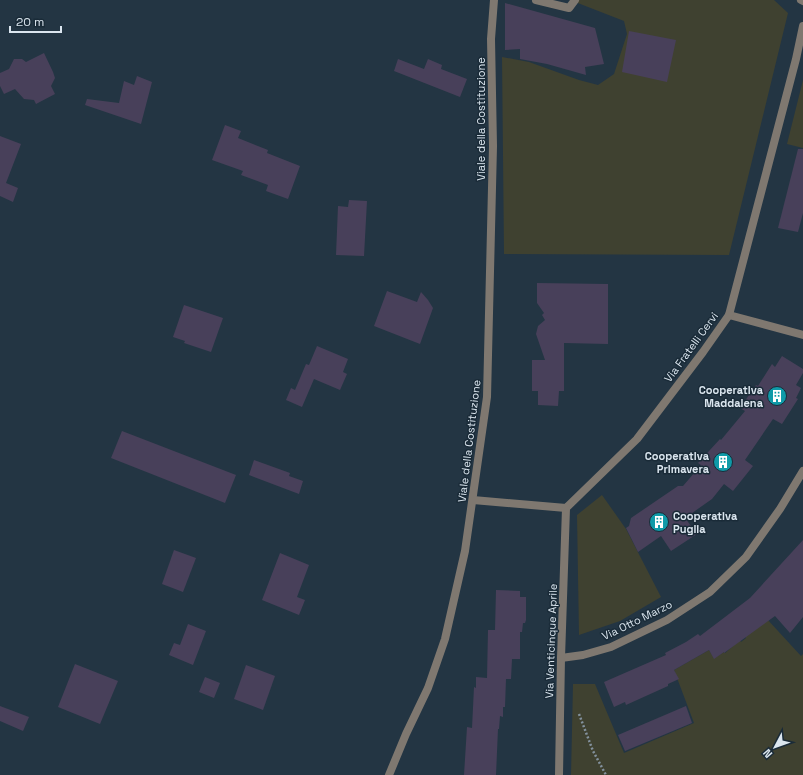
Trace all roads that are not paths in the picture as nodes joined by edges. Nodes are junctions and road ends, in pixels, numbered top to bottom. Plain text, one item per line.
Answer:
1 (494, 0) edge
2 (536, 0) edge
3 (575, 0) edge
4 (803, 26) edge
5 (800, 60) edge
6 (729, 314) junction
7 (803, 335) edge
8 (803, 471) edge
9 (473, 500) junction
10 (566, 508) junction
11 (561, 658) junction
12 (389, 775) edge
13 (559, 775) edge

1 - 9 street, Viale della Costituzione
2 - 3 street
4 - 5 street, Via Fratelli Cervi
5 - 6 street, Via Fratelli Cervi
6 - 7 street
6 - 10 street, Via Fratelli Cervi
8 - 11 street, Via Otto Marzo
9 - 10 street
9 - 12 street, Viale della Costituzione
10 - 11 street, Via Venticinque Aprile
11 - 13 street, Via Venticinque Aprile

